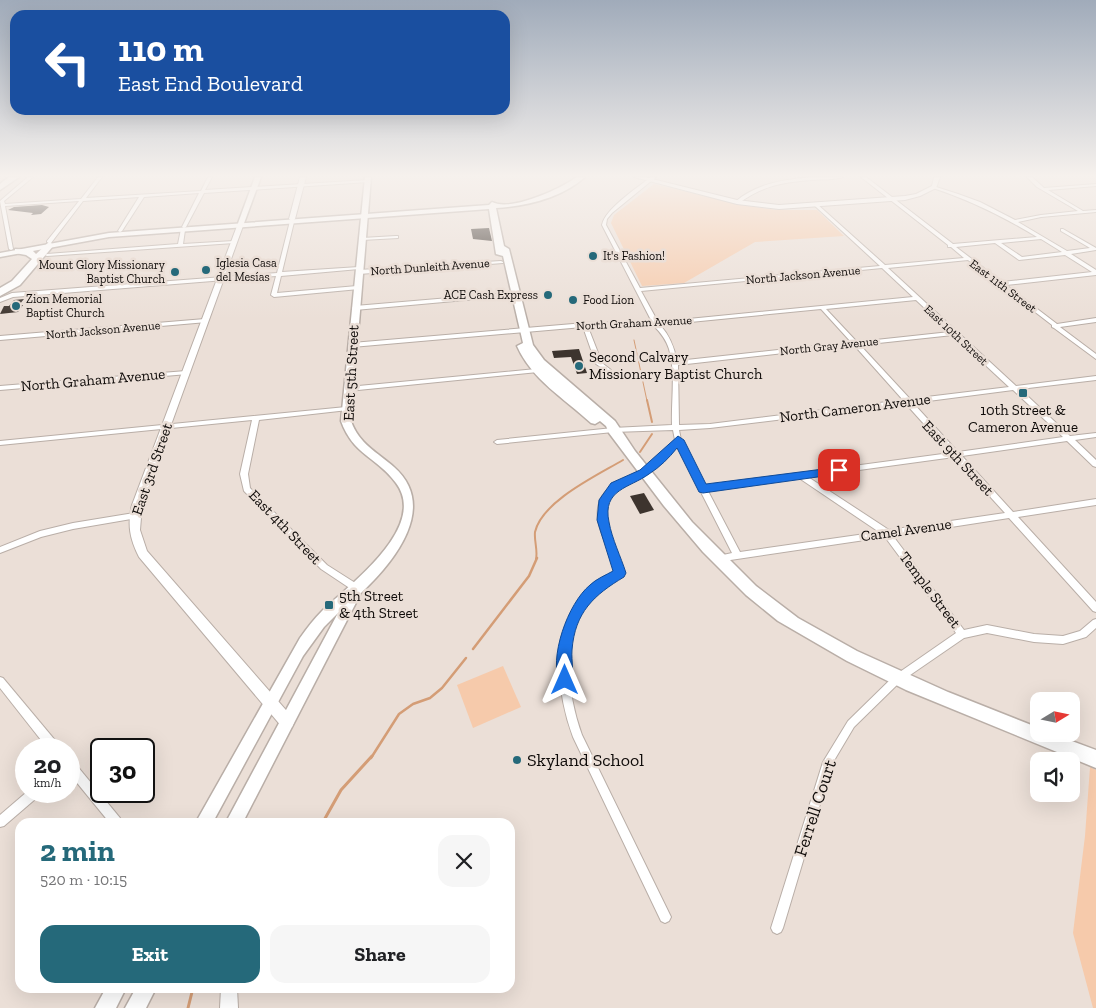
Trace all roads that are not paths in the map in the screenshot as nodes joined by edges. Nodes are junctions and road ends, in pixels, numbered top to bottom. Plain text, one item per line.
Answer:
1 (7, 224) edge
2 (64, 224) edge
3 (125, 224) edge
4 (186, 224) edge
5 (240, 224) joint
6 (291, 224) edge
7 (364, 224) edge
8 (496, 224) edge
9 (605, 224) edge
10 (837, 224) edge
11 (921, 224) edge
12 (1021, 224) edge
13 (184, 228) junction
14 (1063, 230) dead end
15 (120, 231) junction
16 (396, 237) dead end
17 (1042, 238) junction
18 (362, 239) junction
19 (234, 242) junction
20 (996, 242) junction
21 (180, 246) junction
22 (950, 246) junction
23 (46, 247) junction
24 (501, 248) junction
25 (1095, 249) edge
26 (14, 250) junction
27 (0, 253) edge
28 (1066, 253) junction
29 (32, 256) junction
30 (967, 259) junction
31 (501, 262) junction
32 (883, 268) junction
33 (359, 270) junction
34 (1096, 273) edge
35 (280, 274) junction
36 (221, 278) junction
37 (1000, 284) junction
38 (0, 286) edge
39 (357, 288) junction
40 (639, 290) junction
41 (0, 293) edge
42 (508, 295) junction
43 (916, 298) junction
44 (0, 300) edge
45 (822, 307) junction
46 (355, 308) junction
47 (1096, 320) edge
48 (205, 321) junction
49 (656, 324) junction
50 (585, 325) junction
51 (1054, 326) junction
52 (520, 331) junction
53 (953, 333) junction
54 (0, 338) edge
55 (855, 343) junction
56 (352, 345) junction
57 (1096, 357) edge
58 (675, 363) junction
59 (608, 370) dead end
60 (536, 371) junction
61 (186, 373) junction
62 (1096, 378) edge
63 (0, 388) edge
64 (1013, 388) junction
65 (348, 389) junction
66 (574, 390) junction
67 (907, 402) junction
68 (346, 409) junction
69 (256, 419) junction
70 (166, 428) junction
71 (674, 428) junction
72 (613, 430) junction
73 (1096, 435) edge
74 (1068, 439) junction
75 (678, 440) junction
76 (497, 442) dead end
77 (0, 443) edge
78 (955, 455) junction
79 (1096, 464) edge
80 (644, 473) junction
81 (801, 476) junction
82 (703, 489) junction
83 (1096, 502) edge
84 (1010, 514) junction
85 (134, 516) junction
86 (887, 533) junction
87 (0, 550) edge
88 (737, 555) junction
89 (717, 559) junction
90 (357, 589) junction
91 (1096, 608) edge
92 (1096, 623) edge
93 (962, 634) junction
94 (896, 679) junction
95 (0, 681) edge
96 (270, 702) junction
97 (288, 722) junction
98 (47, 738) edge
99 (1096, 759) edge
100 (80, 778) edge
101 (22, 803) edge
102 (113, 818) edge
103 (206, 818) edge
104 (236, 818) edge
105 (0, 822) edge
106 (665, 917) dead end
107 (777, 928) dead end
108 (113, 993) edge
109 (144, 993) edge
110 (230, 993) edge
111 (104, 1008) edge
112 (136, 1008) edge
113 (229, 1008) edge

1 - 26 street
2 - 23 street
3 - 15 street
4 - 13 street
5 - 13 main road
5 - 19 street, East 3rd Street
6 - 35 street
7 - 18 main road, East 5th Street
8 - 24 main road
9 - 40 street
10 - 32 street, East 10th Street
11 - 22 street, East 11th Street
12 - 17 street
13 - 15 main road
13 - 21 street
13 - 23 main road
14 - 25 street
15 - 23 main road
16 - 18 street
17 - 20 street
17 - 28 street
18 - 33 main road, East 5th Street
19 - 21 street
19 - 36 street, East 3rd Street
20 - 22 street
20 - 28 street
21 - 23 street
22 - 30 street, East 11th Street
23 - 26 main road
23 - 29 highway
23 - 41 highway
24 - 31 main road
24 - 52 main road
25 - 28 street
26 - 27 main road
26 - 29 highway
28 - 34 street
29 - 38 highway
30 - 32 street, North Jackson Avenue
30 - 37 street, East 11th Street
31 - 33 street, North Dunleith Avenue
31 - 42 main road
32 - 40 street, North Jackson Avenue
32 - 43 street, East 10th Street
33 - 35 street, North Dunleith Avenue
33 - 39 main road, East 5th Street
34 - 37 street
35 - 36 street, North Dunleith Avenue
35 - 39 street
36 - 44 street, North Dunleith Avenue
36 - 48 street, East 3rd Street
37 - 51 street, East 11th Street
39 - 46 main road, East 5th Street
40 - 49 street
42 - 46 street
42 - 52 main road
43 - 45 street, North Graham Avenue
43 - 53 street, East 10th Street
45 - 49 street, North Graham Avenue
45 - 55 street, East 9th Street
46 - 56 main road, East 5th Street
47 - 51 street
48 - 54 street, North Jackson Avenue
48 - 61 street, East 3rd Street
49 - 50 street, North Graham Avenue
49 - 58 street
50 - 52 street, North Graham Avenue
50 - 59 street
51 - 57 street, East 11th Street
52 - 56 street, North Graham Avenue
52 - 60 main road
52 - 66 main road
53 - 55 street, North Gray Avenue
53 - 64 street, East 10th Street
55 - 58 street, North Gray Avenue
55 - 67 street, East 9th Street
56 - 65 main road, East 5th Street
58 - 71 street
60 - 65 street
60 - 66 main road
60 - 72 main road
61 - 63 street, North Graham Avenue
61 - 70 street, East 3rd Street
62 - 64 street, North Cameron Avenue
64 - 67 street, North Cameron Avenue
64 - 74 street, East 10th Street
65 - 68 main road, East 5th Street
66 - 72 main road
67 - 71 street, North Cameron Avenue
67 - 78 street, East 9th Street
68 - 69 street
68 - 90 main road, East 5th Street
69 - 70 street
69 - 90 street, East 4th Street
70 - 77 street
70 - 85 street, East 3rd Street
71 - 72 street, North Cameron Avenue
71 - 75 street
72 - 76 street, North Cameron Avenue
72 - 80 main road
73 - 74 street
74 - 78 street
74 - 79 street, East 10th Street
75 - 80 street
75 - 82 street
78 - 81 street
78 - 84 street, East 9th Street
80 - 89 main road
80 - 106 street
81 - 82 street
81 - 86 street, Temple Street
82 - 88 street
83 - 84 street, Camel Avenue
84 - 86 street, Camel Avenue
84 - 91 street, East 9th Street
85 - 87 street
85 - 96 street, East 3rd Street
86 - 88 street, Camel Avenue
86 - 93 street, Temple Street
88 - 89 street, Camel Avenue
89 - 94 main road
90 - 96 main road, East 5th Street
90 - 97 main road, East 5th Street
92 - 93 street
93 - 94 street, Ferrell Court
94 - 99 main road
94 - 107 street, Ferrell Court
95 - 98 street
96 - 97 street, East 3rd Street
96 - 103 main road, East 5th Street
97 - 104 main road, East 5th Street
100 - 102 street
101 - 105 street
108 - 111 main road
109 - 112 main road
110 - 113 street

